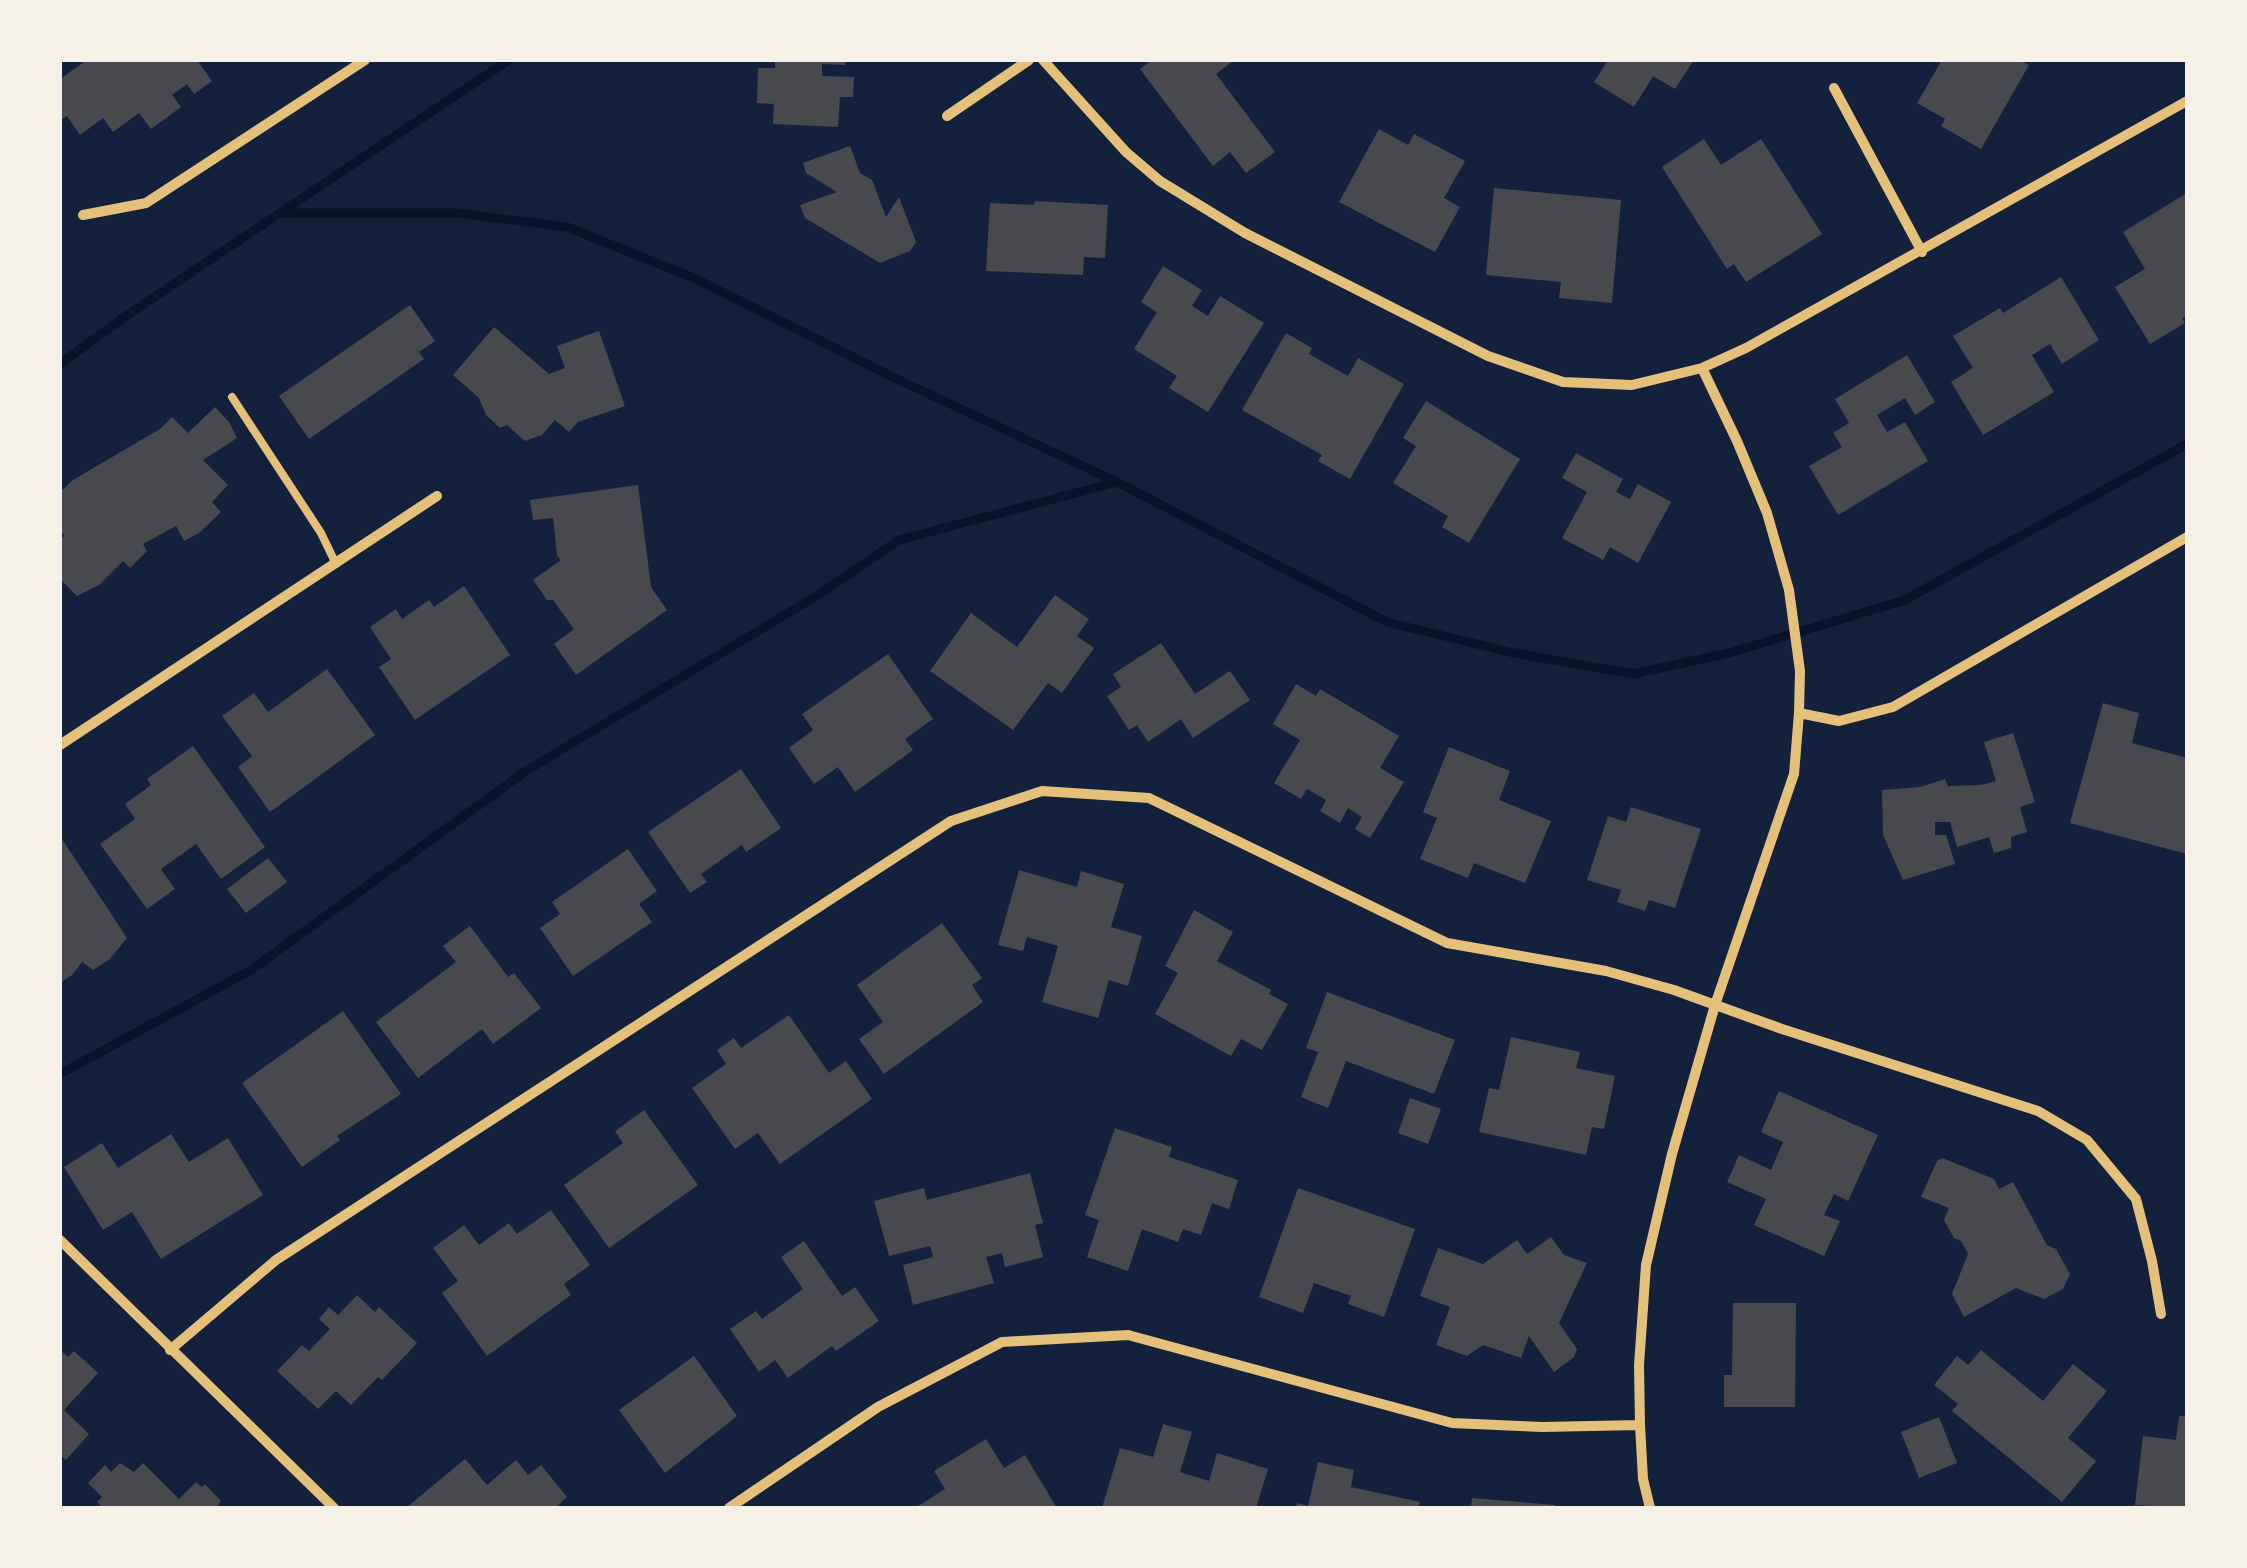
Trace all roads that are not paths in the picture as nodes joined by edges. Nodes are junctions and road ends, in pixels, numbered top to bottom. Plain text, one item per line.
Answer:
1 (365, 60) edge
2 (1029, 60) edge
3 (1043, 60) edge
4 (1834, 88) dead end
5 (2187, 101) edge
6 (947, 116) dead end
7 (83, 215) dead end
8 (1922, 252) junction
9 (1702, 368) junction
10 (232, 397) dead end
11 (436, 496) dead end
12 (2187, 537) edge
13 (336, 564) junction
14 (1799, 714) junction
15 (60, 745) edge
16 (1715, 1004) junction
17 (60, 1240) edge
18 (2162, 1314) dead end
19 (170, 1350) junction
20 (1640, 1425) junction
21 (334, 1508) edge
22 (729, 1508) edge
23 (1650, 1508) edge

1 - 7 street
2 - 6 street
3 - 9 street
4 - 8 street
5 - 8 street
8 - 9 street
9 - 14 street
10 - 13 lane
11 - 13 street
12 - 14 street
13 - 15 street
14 - 16 street
16 - 18 street
16 - 19 street
16 - 20 street
17 - 19 street
19 - 21 street
20 - 22 street
20 - 23 street

